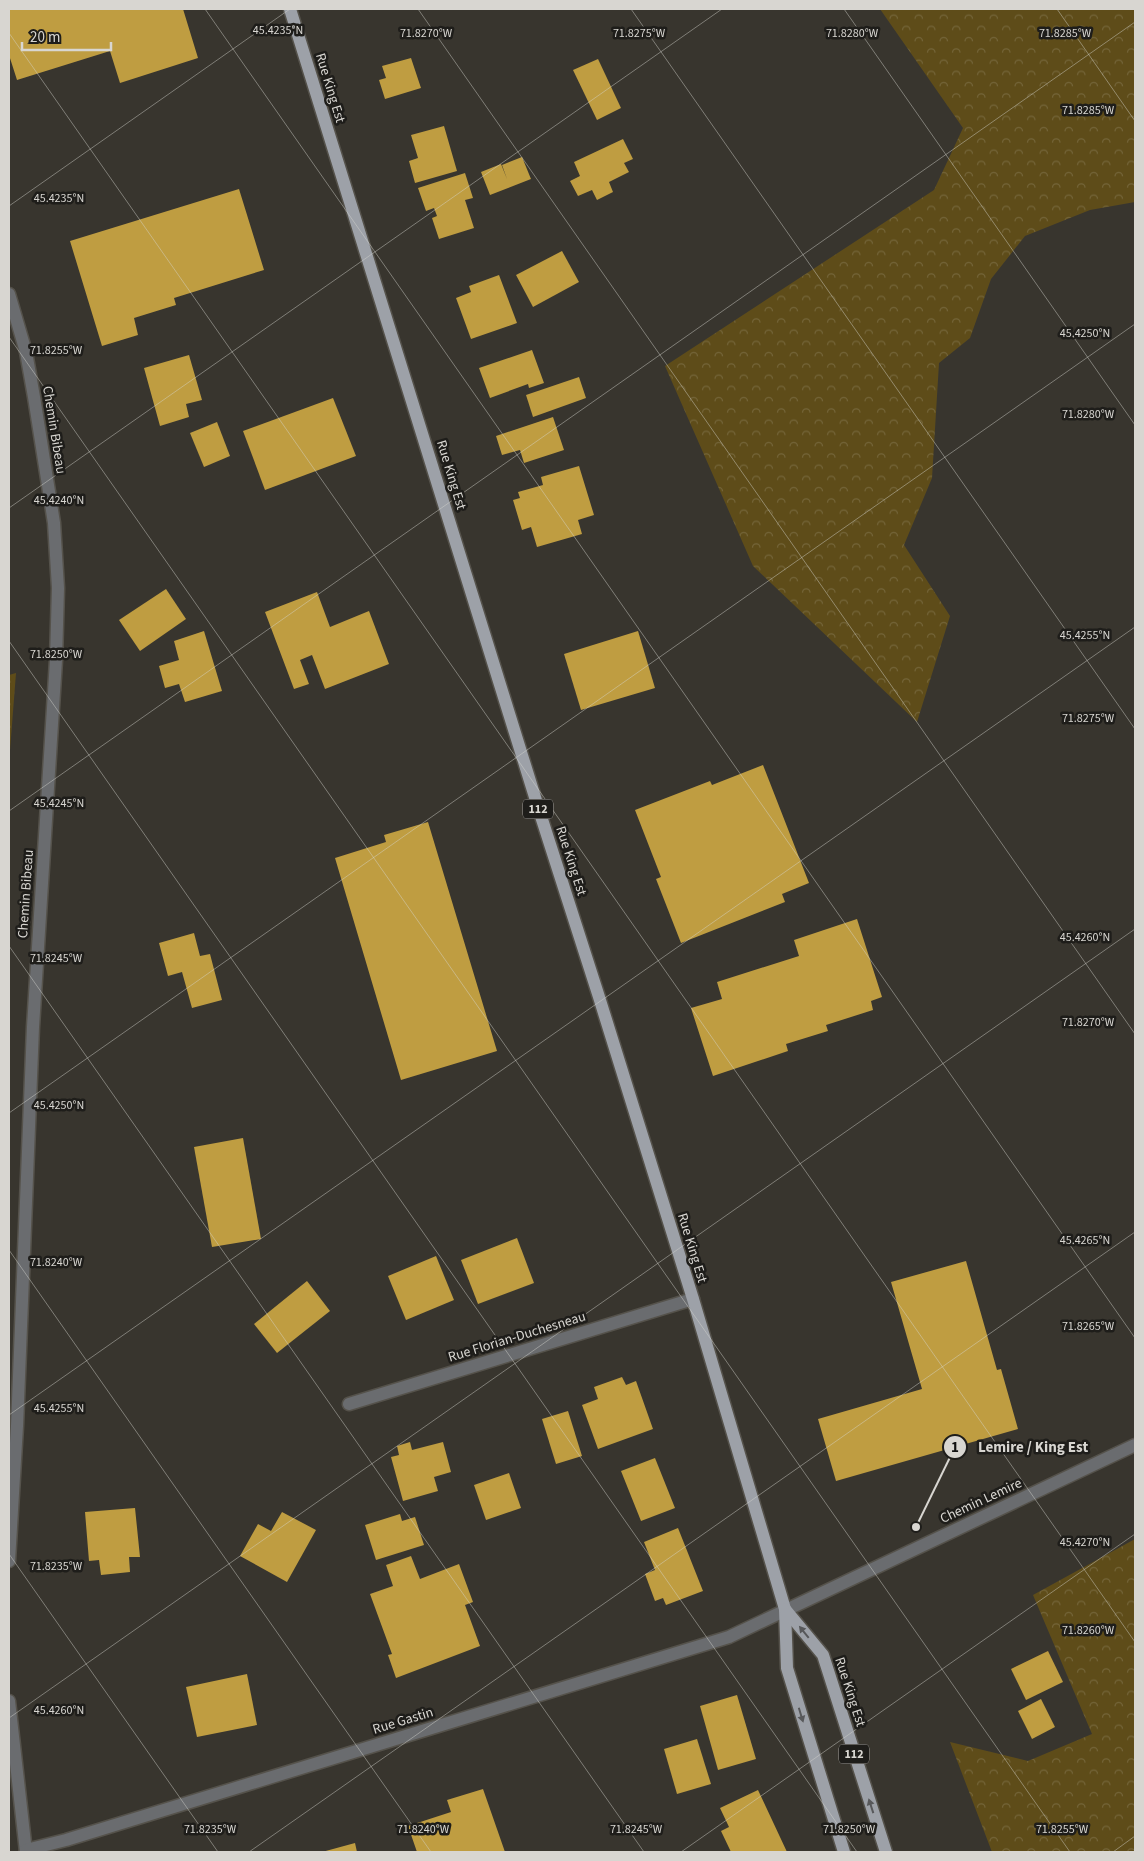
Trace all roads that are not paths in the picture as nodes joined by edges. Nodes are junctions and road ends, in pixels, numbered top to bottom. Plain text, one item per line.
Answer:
1 (290, 9) edge
2 (9, 294) edge
3 (693, 1299) junction
4 (349, 1404) dead end
5 (1135, 1445) edge
6 (9, 1561) edge
7 (785, 1609) junction
8 (9, 1700) edge
9 (26, 1851) edge
10 (844, 1852) edge
11 (886, 1852) edge

1 - 3 main road, Rue King Est / 112
2 - 6 street, Chemin Bibeau
3 - 4 street, Rue Florian-Duchesneau
3 - 7 main road, Rue King Est / 112
5 - 7 street, Chemin Lemire
7 - 9 street, Rue Gastin
7 -> 10 main road, Rue King Est / 112
11 -> 7 main road, Rue King Est / 112
8 - 9 street

